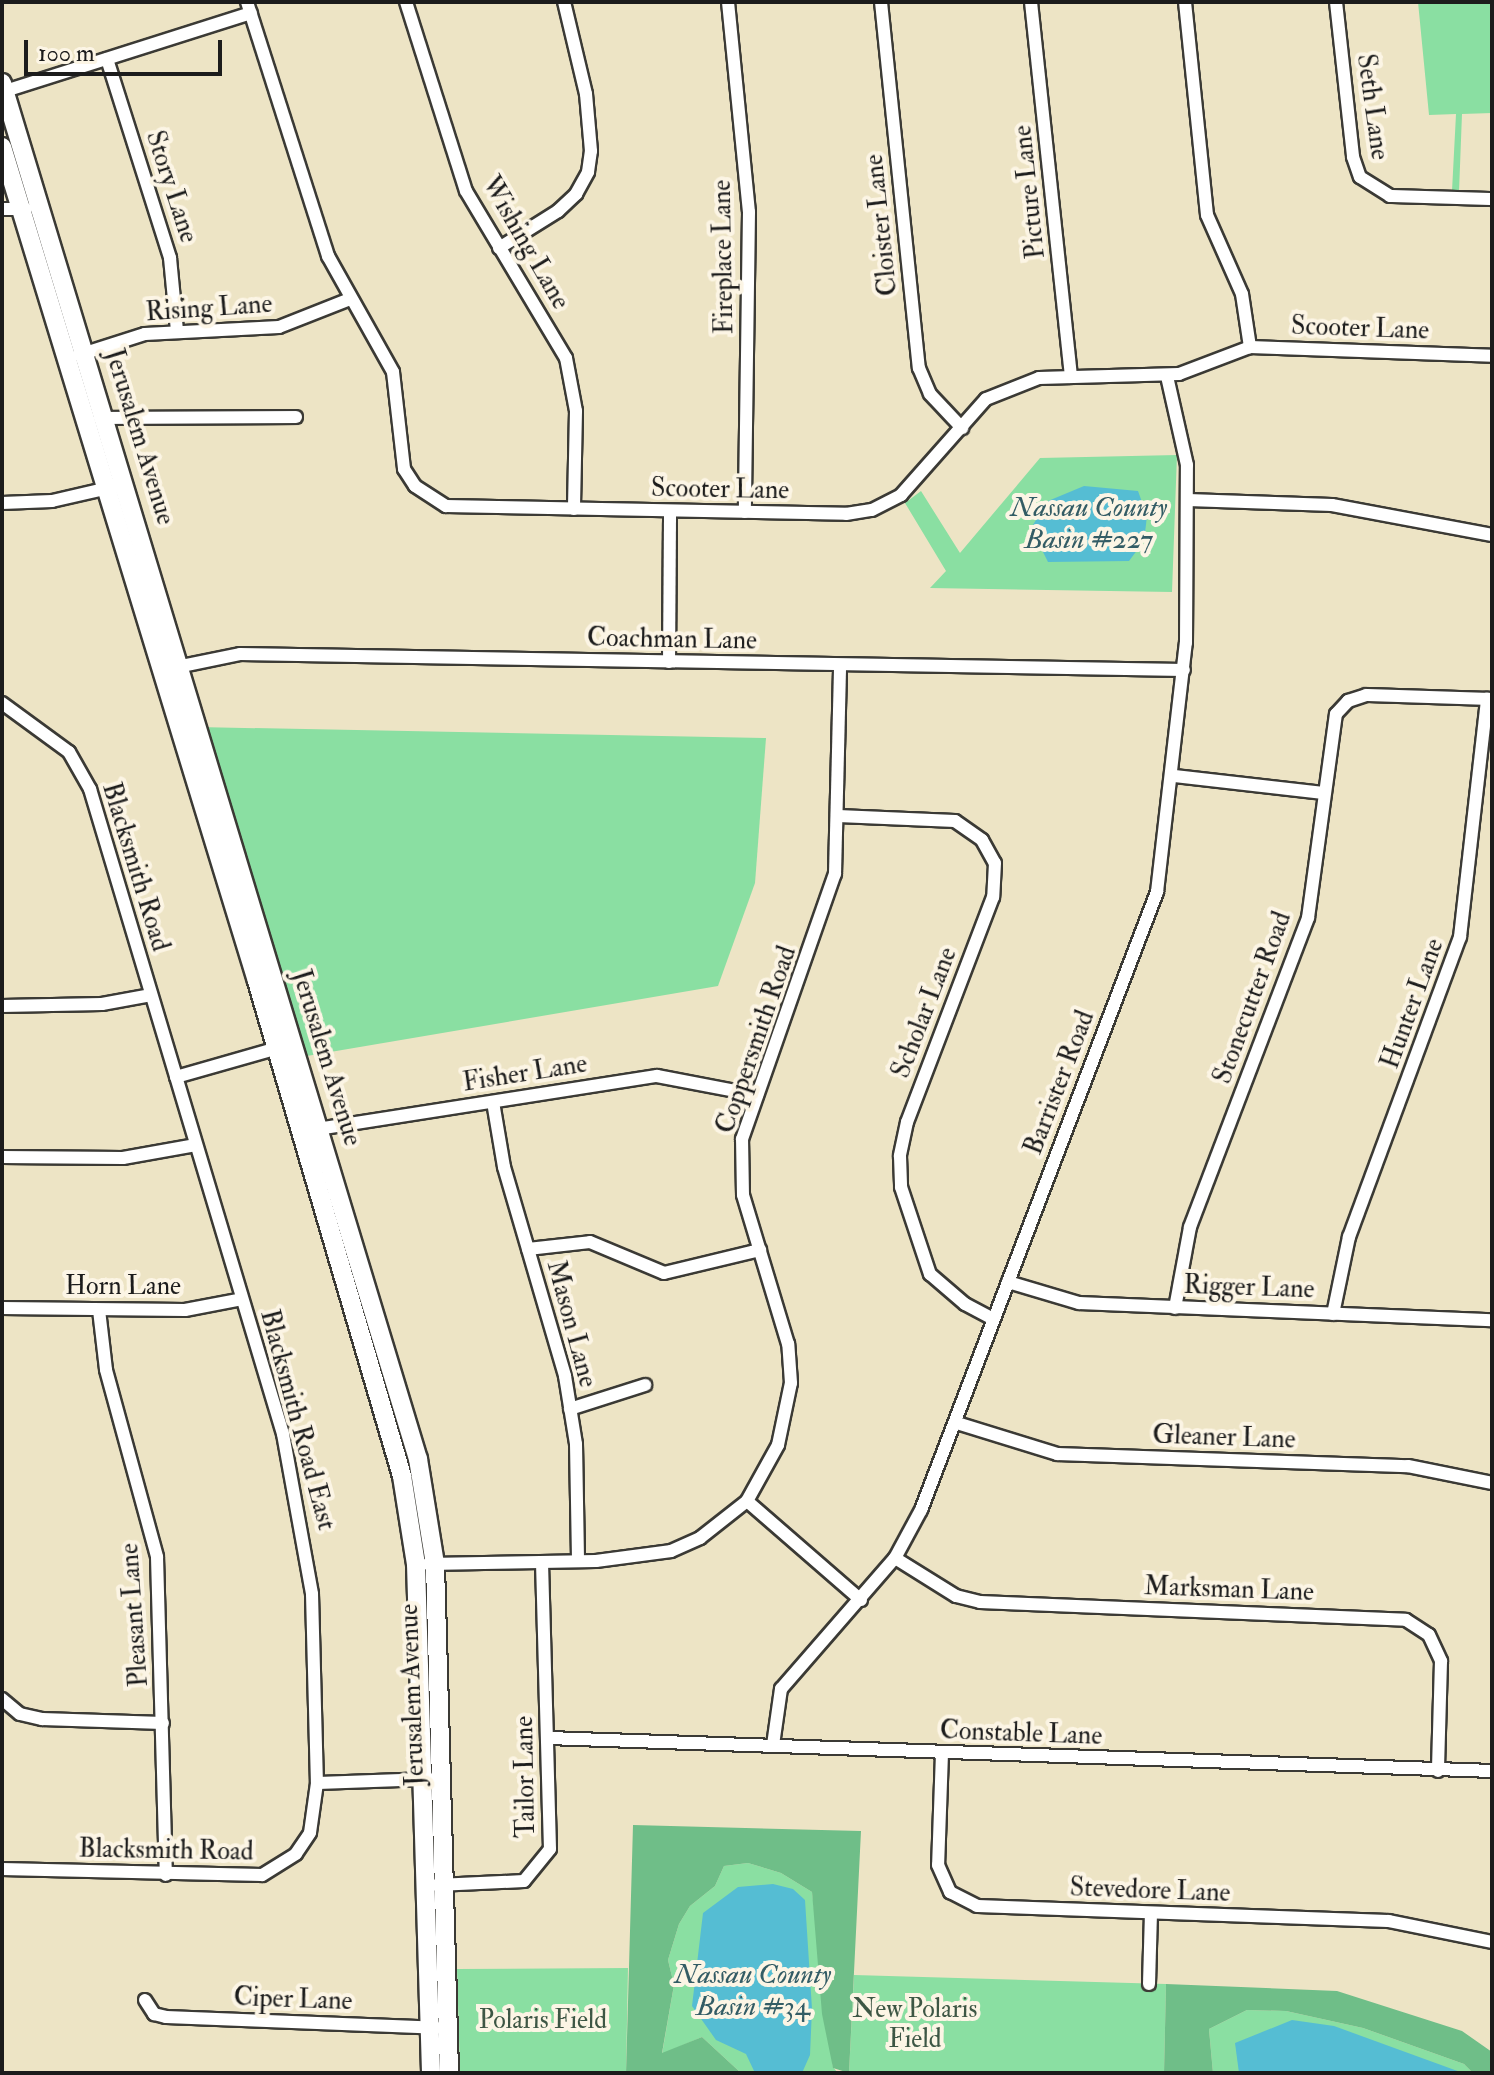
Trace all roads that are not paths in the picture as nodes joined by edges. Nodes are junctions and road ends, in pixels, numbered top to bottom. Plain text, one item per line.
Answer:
1 (406, 2) edge
2 (564, 2) edge
3 (728, 2) edge
4 (881, 2) edge
5 (1031, 2) edge
6 (1185, 2) edge
7 (1336, 2) edge
8 (249, 7) edge
9 (107, 59) junction
10 (3, 89) edge
11 (2, 147) edge
12 (1492, 199) edge
13 (31, 207) junction
14 (2, 209) edge
15 (499, 248) junction
16 (350, 299) junction
17 (177, 331) junction
18 (1250, 347) junction
19 (86, 353) junction
20 (1492, 356) edge
21 (68, 359) junction
22 (1167, 376) junction
23 (1071, 377) junction
24 (296, 417) dead end
25 (84, 418) junction
26 (106, 418) junction
27 (962, 428) junction
28 (126, 484) junction
29 (106, 488) junction
30 (1188, 500) junction
31 (2, 503) edge
32 (574, 509) junction
33 (670, 511) junction
34 (745, 512) junction
35 (1492, 535) edge
36 (669, 662) junction
37 (181, 665) junction
38 (840, 665) junction
39 (1184, 670) junction
40 (162, 672) junction
41 (1489, 699) edge
42 (2, 703) edge
43 (1174, 776) junction
44 (1324, 793) junction
45 (838, 816) junction
46 (151, 995) junction
47 (2, 1006) edge
48 (284, 1046) junction
49 (176, 1077) junction
50 (757, 1095) junction
51 (493, 1102) junction
52 (320, 1129) junction
53 (300, 1132) junction
54 (196, 1145) junction
55 (2, 1157) edge
56 (528, 1249) junction
57 (760, 1250) junction
58 (1008, 1282) junction
59 (242, 1299) junction
60 (373, 1304) junction
61 (2, 1308) edge
62 (1175, 1308) junction
63 (99, 1310) junction
64 (354, 1310) junction
65 (1333, 1314) junction
66 (993, 1319) junction
67 (1492, 1320) edge
68 (645, 1385) dead end
69 (570, 1409) junction
70 (957, 1423) junction
71 (1492, 1483) edge
72 (747, 1501) junction
73 (895, 1558) junction
74 (578, 1561) junction
75 (542, 1562) junction
76 (416, 1564) junction
77 (435, 1564) junction
78 (861, 1600) junction
79 (2, 1699) edge
80 (163, 1723) junction
81 (548, 1738) junction
82 (773, 1745) junction
83 (942, 1753) junction
84 (1438, 1771) junction
85 (1492, 1771) edge
86 (432, 1779) junction
87 (317, 1783) junction
88 (2, 1869) edge
89 (166, 1875) junction
90 (426, 1885) junction
91 (446, 1885) junction
92 (1151, 1914) junction
93 (1492, 1942) edge
94 (1149, 1984) dead end
95 (145, 2000) dead end
96 (438, 2028) junction
97 (431, 2073) edge
98 (449, 2073) edge

1 - 15 street, Wishing Lane
2 - 15 street
3 - 34 street, Fireplace Lane
4 - 27 street, Cloister Lane
5 - 23 street, Picture Lane
6 - 18 street
7 - 12 street, Seth Lane
8 - 9 street
8 - 16 street, Scooter Lane
9 - 10 street
9 - 17 street, Story Lane
10 - 13 main road, Jerusalem Avenue
11 - 13 main road, Jerusalem Avenue
13 - 14 street
13 - 19 main road, Jerusalem Avenue
13 - 21 main road, Jerusalem Avenue
15 - 32 street, Wishing Lane
16 - 17 street, Rising Lane
16 - 32 street, Scooter Lane
17 - 19 street, Rising Lane
18 - 20 street, Scooter Lane
18 - 22 street, Scooter Lane
19 - 21 street, Rising Lane
19 - 26 main road, Jerusalem Avenue
21 - 25 main road, Jerusalem Avenue
22 - 23 street, Scooter Lane
22 - 30 street, Barrister Road
23 - 27 street, Scooter Lane
24 - 26 street
25 - 26 street
25 - 29 main road, Jerusalem Avenue
26 - 28 main road, Jerusalem Avenue
27 - 34 street, Scooter Lane
28 - 29 street
28 - 37 main road, Jerusalem Avenue
29 - 31 street
29 - 40 main road, Jerusalem Avenue
30 - 35 street
30 - 39 street, Barrister Road
32 - 33 street, Scooter Lane
33 - 34 street, Scooter Lane
33 - 36 street
36 - 37 street, Coachman Lane
36 - 38 street, Coachman Lane
37 - 40 street, Coachman Lane
37 - 48 main road, Jerusalem Avenue
38 - 39 street, Coachman Lane
38 - 45 street, Coppersmith Road
39 - 43 street, Barrister Road
40 - 48 main road, Jerusalem Avenue
41 - 44 street, Stonecutter Road
41 - 65 street, Hunter Lane
42 - 46 street, Blacksmith Road
43 - 44 street
43 - 58 street, Barrister Road
44 - 62 street, Stonecutter Road
45 - 50 street, Coppersmith Road
45 - 66 street, Scholar Lane
46 - 47 street
46 - 49 street, Blacksmith Road
48 - 49 street
48 - 52 main road, Jerusalem Avenue
48 - 53 main road, Jerusalem Avenue
49 - 54 street, Blacksmith Road East
50 - 51 street, Fisher Lane
50 - 57 street, Coppersmith Road
51 - 52 street, Fisher Lane
51 - 56 street, Mason Lane
52 - 53 street, Fisher Lane
52 - 60 main road, Jerusalem Avenue
53 - 64 main road, Jerusalem Avenue
54 - 55 street
54 - 59 street, Blacksmith Road East
56 - 57 street
56 - 69 street, Mason Lane
57 - 72 street, Coppersmith Road
58 - 62 street, Rigger Lane
58 - 66 street, Barrister Road
59 - 63 street, Horn Lane
59 - 87 street, Blacksmith Road East
60 - 64 main road
60 - 77 main road, Jerusalem Avenue
61 - 63 street, Horn Lane
62 - 65 street, Rigger Lane
63 - 80 street, Pleasant Lane
64 - 76 main road, Jerusalem Avenue
65 - 67 street, Rigger Lane
66 - 70 street, Barrister Road
68 - 69 street
69 - 74 street, Mason Lane
70 - 71 street, Gleaner Lane
70 - 73 street, Barrister Road
72 - 74 street, Coppersmith Road
72 - 78 street
73 - 78 street, Barrister Road
73 - 84 street, Marksman Lane
74 - 75 street, Coppersmith Road
75 - 77 street, Coppersmith Road
75 - 81 street, Tailor Lane
76 - 77 street, Coppersmith Road
76 - 86 main road, Jerusalem Avenue
77 - 86 main road, Jerusalem Avenue
78 - 82 street, Barrister Road
79 - 80 street
80 - 89 street, Pleasant Lane
81 - 82 street, Constable Lane
81 - 91 street, Tailor Lane
82 - 83 street, Constable Lane
83 - 84 street, Constable Lane
83 - 92 street, Stevedore Lane
84 - 85 street, Constable Lane
86 - 87 street
86 - 90 main road, Jerusalem Avenue
86 - 91 main road, Jerusalem Avenue
87 - 89 street, Blacksmith Road
88 - 89 street, Blacksmith Road
90 - 91 street, Tailor Lane
90 - 96 main road, Jerusalem Avenue
91 - 96 main road, Jerusalem Avenue
92 - 93 street, Stevedore Lane
92 - 94 street
95 - 96 street, Ciper Lane
96 - 97 main road, Jerusalem Avenue
96 - 98 main road, Jerusalem Avenue

